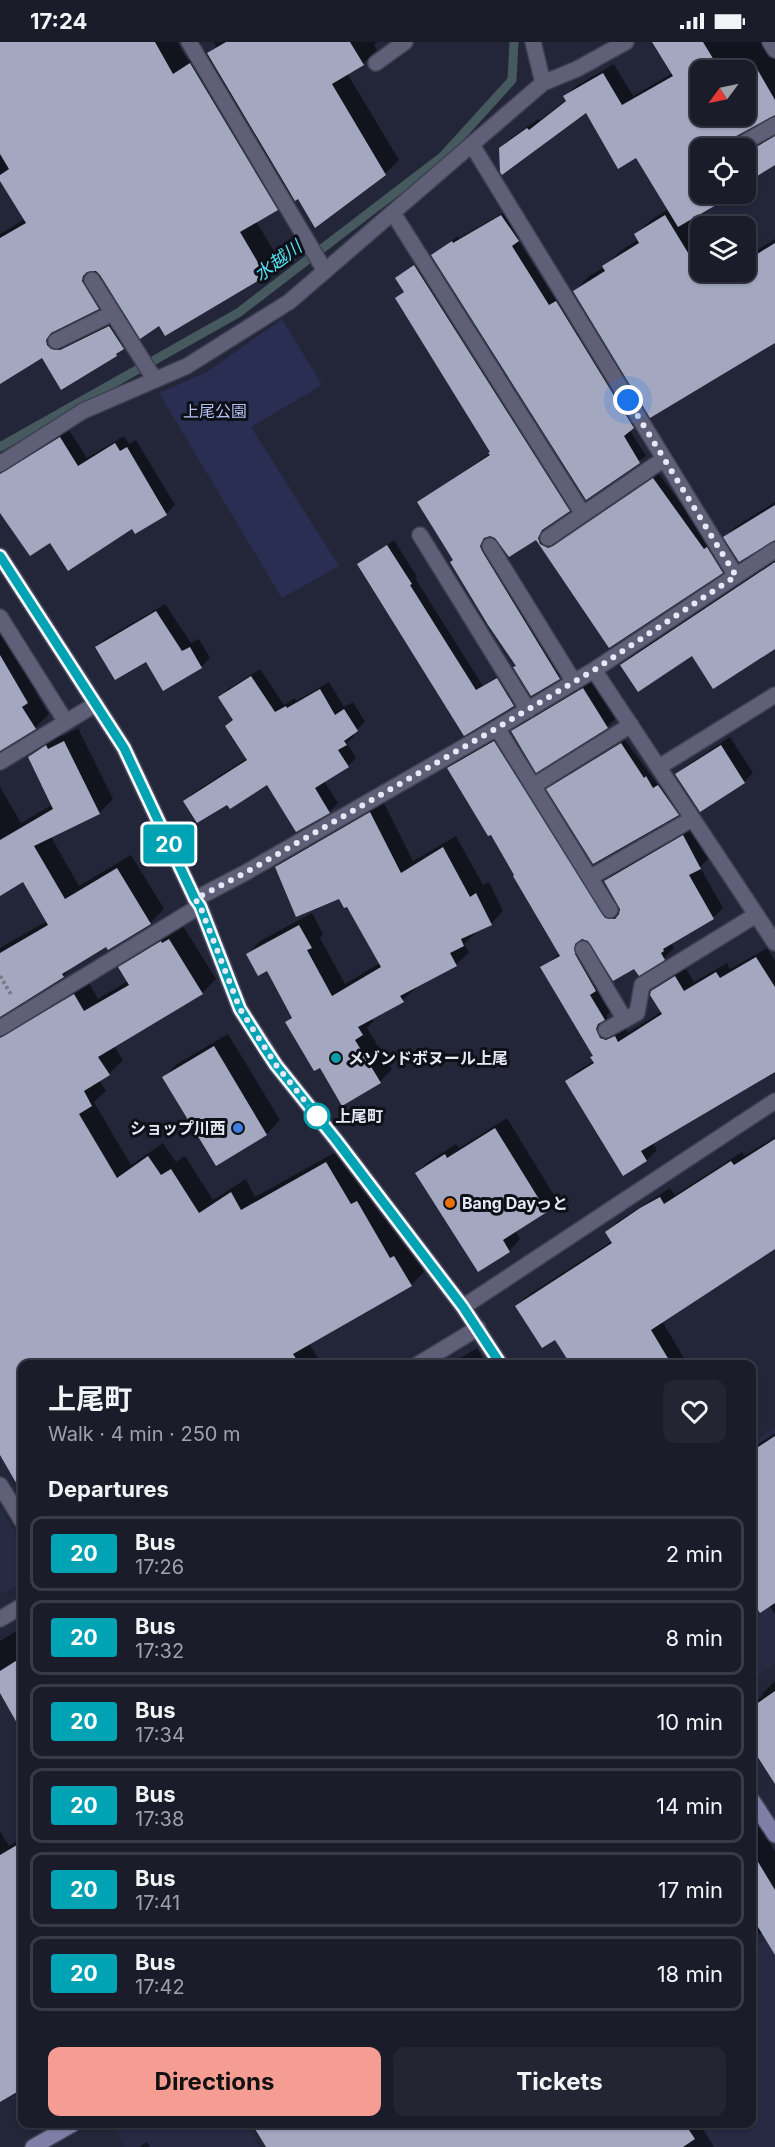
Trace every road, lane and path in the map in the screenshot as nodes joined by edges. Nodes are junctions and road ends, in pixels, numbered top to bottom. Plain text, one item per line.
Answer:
1 (189, 42) edge
2 (405, 42) edge
3 (532, 42) edge
4 (626, 42) edge
5 (770, 42) edge
6 (775, 50) edge
7 (376, 63) dead end
8 (543, 83) junction
9 (775, 125) edge
10 (752, 138) edge
11 (472, 145) junction
12 (393, 213) junction
13 (321, 265) junction
14 (93, 280) dead end
15 (113, 313) junction
16 (56, 342) dead end
17 (152, 375) junction
18 (664, 459) junction
19 (0, 464) edge
20 (583, 514) junction
21 (420, 535) dead end
22 (548, 538) dead end
23 (490, 546) dead end
24 (775, 550) edge
25 (0, 556) edge
26 (736, 576) junction
27 (0, 617) edge
28 (594, 670) junction
29 (574, 682) junction
30 (775, 695) edge
31 (96, 704) junction
32 (528, 710) junction
33 (66, 722) junction
34 (631, 725) junction
35 (497, 728) junction
36 (0, 762) edge
37 (659, 767) junction
38 (533, 786) junction
39 (692, 819) junction
40 (591, 877) junction
41 (197, 903) junction
42 (610, 910) dead end
43 (756, 915) junction
44 (775, 943) edge
45 (583, 948) dead end
46 (625, 1020) junction
47 (0, 1028) edge
48 (606, 1030) dead end
49 (775, 1101) edge
50 (463, 1307) junction
51 (478, 1328) junction
52 (425, 1360) edge
53 (498, 1360) edge
54 (0, 1485) edge
55 (18, 1514) edge
56 (18, 1608) edge
57 (0, 1619) edge
58 (756, 1806) edge
59 (775, 1835) edge
60 (66, 2128) edge
61 (33, 2147) edge

1 - 13 street
2 - 7 street
3 - 8 street
4 - 8 street
5 - 6 street
8 - 11 street
9 - 10 street
11 - 12 street
11 - 18 street
12 - 13 street
12 - 20 street
13 - 17 street
14 - 15 street
15 - 16 street
15 - 17 street
17 - 19 street
18 - 20 street
18 - 26 street
20 - 22 street
21 - 32 street
23 - 29 street
24 - 26 street
25 - 31 street
26 - 28 street
27 - 33 street
28 - 29 street
28 - 34 street
29 - 32 street
30 - 37 street
31 - 33 street
31 - 41 street
32 - 35 street
33 - 36 street
34 - 37 street
34 - 38 street
35 - 38 street
35 - 41 street
37 - 39 street
38 - 40 street
39 - 40 street
39 - 43 street
40 - 42 street
41 - 47 street
41 - 50 street
43 - 44 street
43 - 46 street
45 - 46 street
46 - 48 street
49 - 50 street
50 - 51 street
51 - 52 street
51 - 53 street
54 - 55 street
56 - 57 street
58 - 59 street
60 - 61 street

